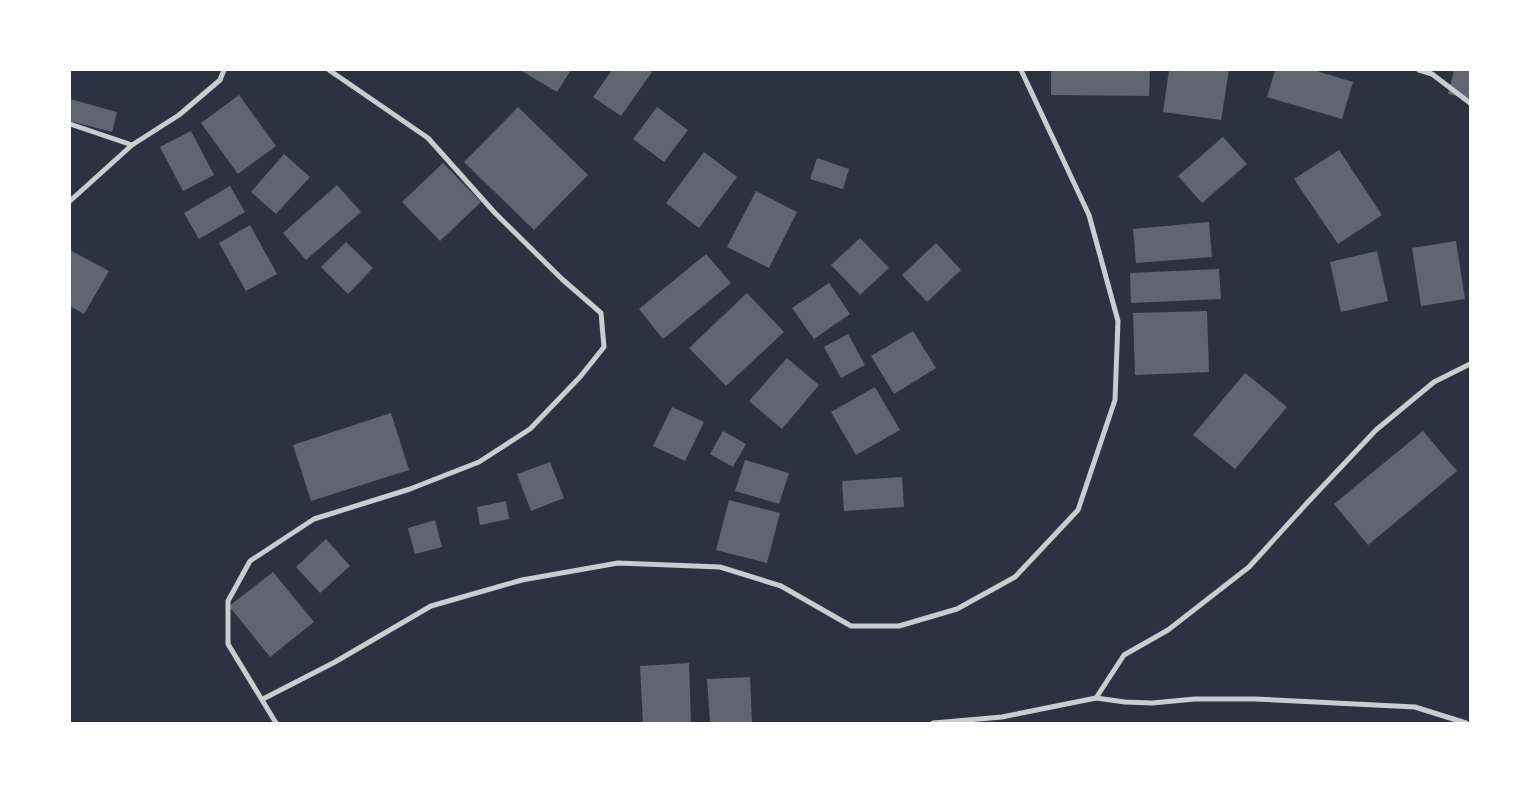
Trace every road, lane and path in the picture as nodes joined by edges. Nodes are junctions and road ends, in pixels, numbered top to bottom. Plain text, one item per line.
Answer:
1 (224, 70) edge
2 (329, 70) edge
3 (1021, 70) edge
4 (1419, 70) edge
5 (1470, 103) edge
6 (70, 124) edge
7 (132, 145) junction
8 (70, 201) edge
9 (1470, 364) edge
10 (1096, 698) junction
11 (262, 699) junction
12 (276, 723) edge
13 (933, 723) edge
14 (1466, 723) edge

1 - 7 street
2 - 11 street
3 - 11 street
4 - 5 street
6 - 7 street
7 - 8 street
9 - 10 street
10 - 13 street
10 - 14 street
11 - 12 street

